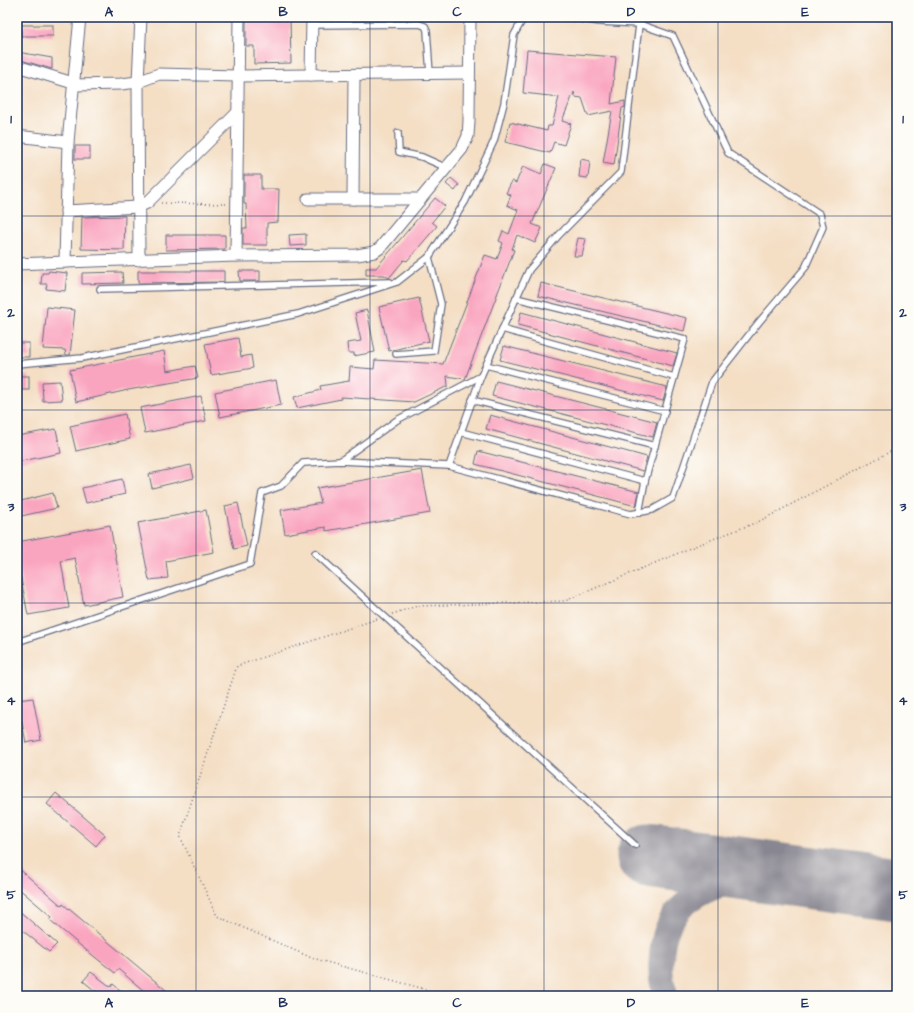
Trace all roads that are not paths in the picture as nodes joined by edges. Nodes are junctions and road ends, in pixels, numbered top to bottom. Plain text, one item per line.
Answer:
1 (80, 17) edge
2 (141, 17) edge
3 (239, 17) edge
4 (362, 17) edge
5 (470, 17) edge
6 (531, 17) edge
7 (568, 17) edge
8 (640, 17) edge
9 (586, 18) edge
10 (312, 21) edge
11 (362, 24) junction
12 (639, 24) junction
13 (17, 66) edge
14 (468, 73) junction
15 (430, 74) junction
16 (311, 75) junction
17 (354, 75) junction
18 (238, 76) junction
19 (138, 82) junction
20 (73, 84) junction
21 (237, 113) junction
22 (398, 133) dead end
23 (17, 136) edge
24 (68, 142) junction
25 (447, 168) junction
26 (353, 198) junction
27 (308, 199) dead end
28 (421, 199) junction
29 (143, 205) junction
30 (66, 212) junction
31 (236, 256) junction
32 (429, 257) junction
33 (139, 260) junction
34 (65, 262) junction
35 (17, 264) edge
36 (397, 282) junction
37 (100, 289) dead end
38 (516, 298) junction
39 (502, 329) junction
40 (396, 354) dead end
41 (17, 364) edge
42 (486, 365) junction
43 (481, 376) junction
44 (674, 377) junction
45 (472, 400) junction
46 (665, 411) junction
47 (461, 432) junction
48 (655, 446) junction
49 (340, 461) junction
50 (449, 466) junction
51 (645, 481) junction
52 (639, 513) junction
53 (315, 553) dead end
54 (17, 642) edge
55 (635, 845) dead end

1 - 20 street
2 - 19 street
3 - 18 street
4 - 11 lane
5 - 14 street
6 - 32 lane
7 - 9 lane
8 - 12 lane
9 - 12 lane
10 - 11 lane
10 - 16 street
11 - 15 lane
12 - 38 lane
12 - 52 lane
13 - 20 street
14 - 15 street
14 - 25 street
15 - 17 street
16 - 17 street
16 - 18 street
17 - 26 street
18 - 19 street
18 - 21 street
19 - 20 street
19 - 29 street
20 - 24 street
21 - 29 street
21 - 31 street
22 - 25 lane
23 - 24 street
24 - 30 street
25 - 28 street
26 - 27 street
26 - 28 street
28 - 31 street
29 - 30 street
29 - 33 street
30 - 34 street
31 - 33 street
32 - 36 lane
32 - 40 lane
33 - 34 street
34 - 35 street
36 - 37 lane
36 - 41 lane
38 - 39 lane
38 - 44 lane
39 - 42 lane
39 - 44 lane
42 - 43 lane
42 - 46 lane
43 - 45 lane
43 - 49 lane
44 - 46 lane
45 - 47 lane
45 - 48 lane
46 - 48 lane
47 - 50 lane
47 - 51 lane
48 - 51 lane
49 - 50 lane
49 - 54 lane
50 - 52 lane
51 - 52 lane
53 - 55 lane

